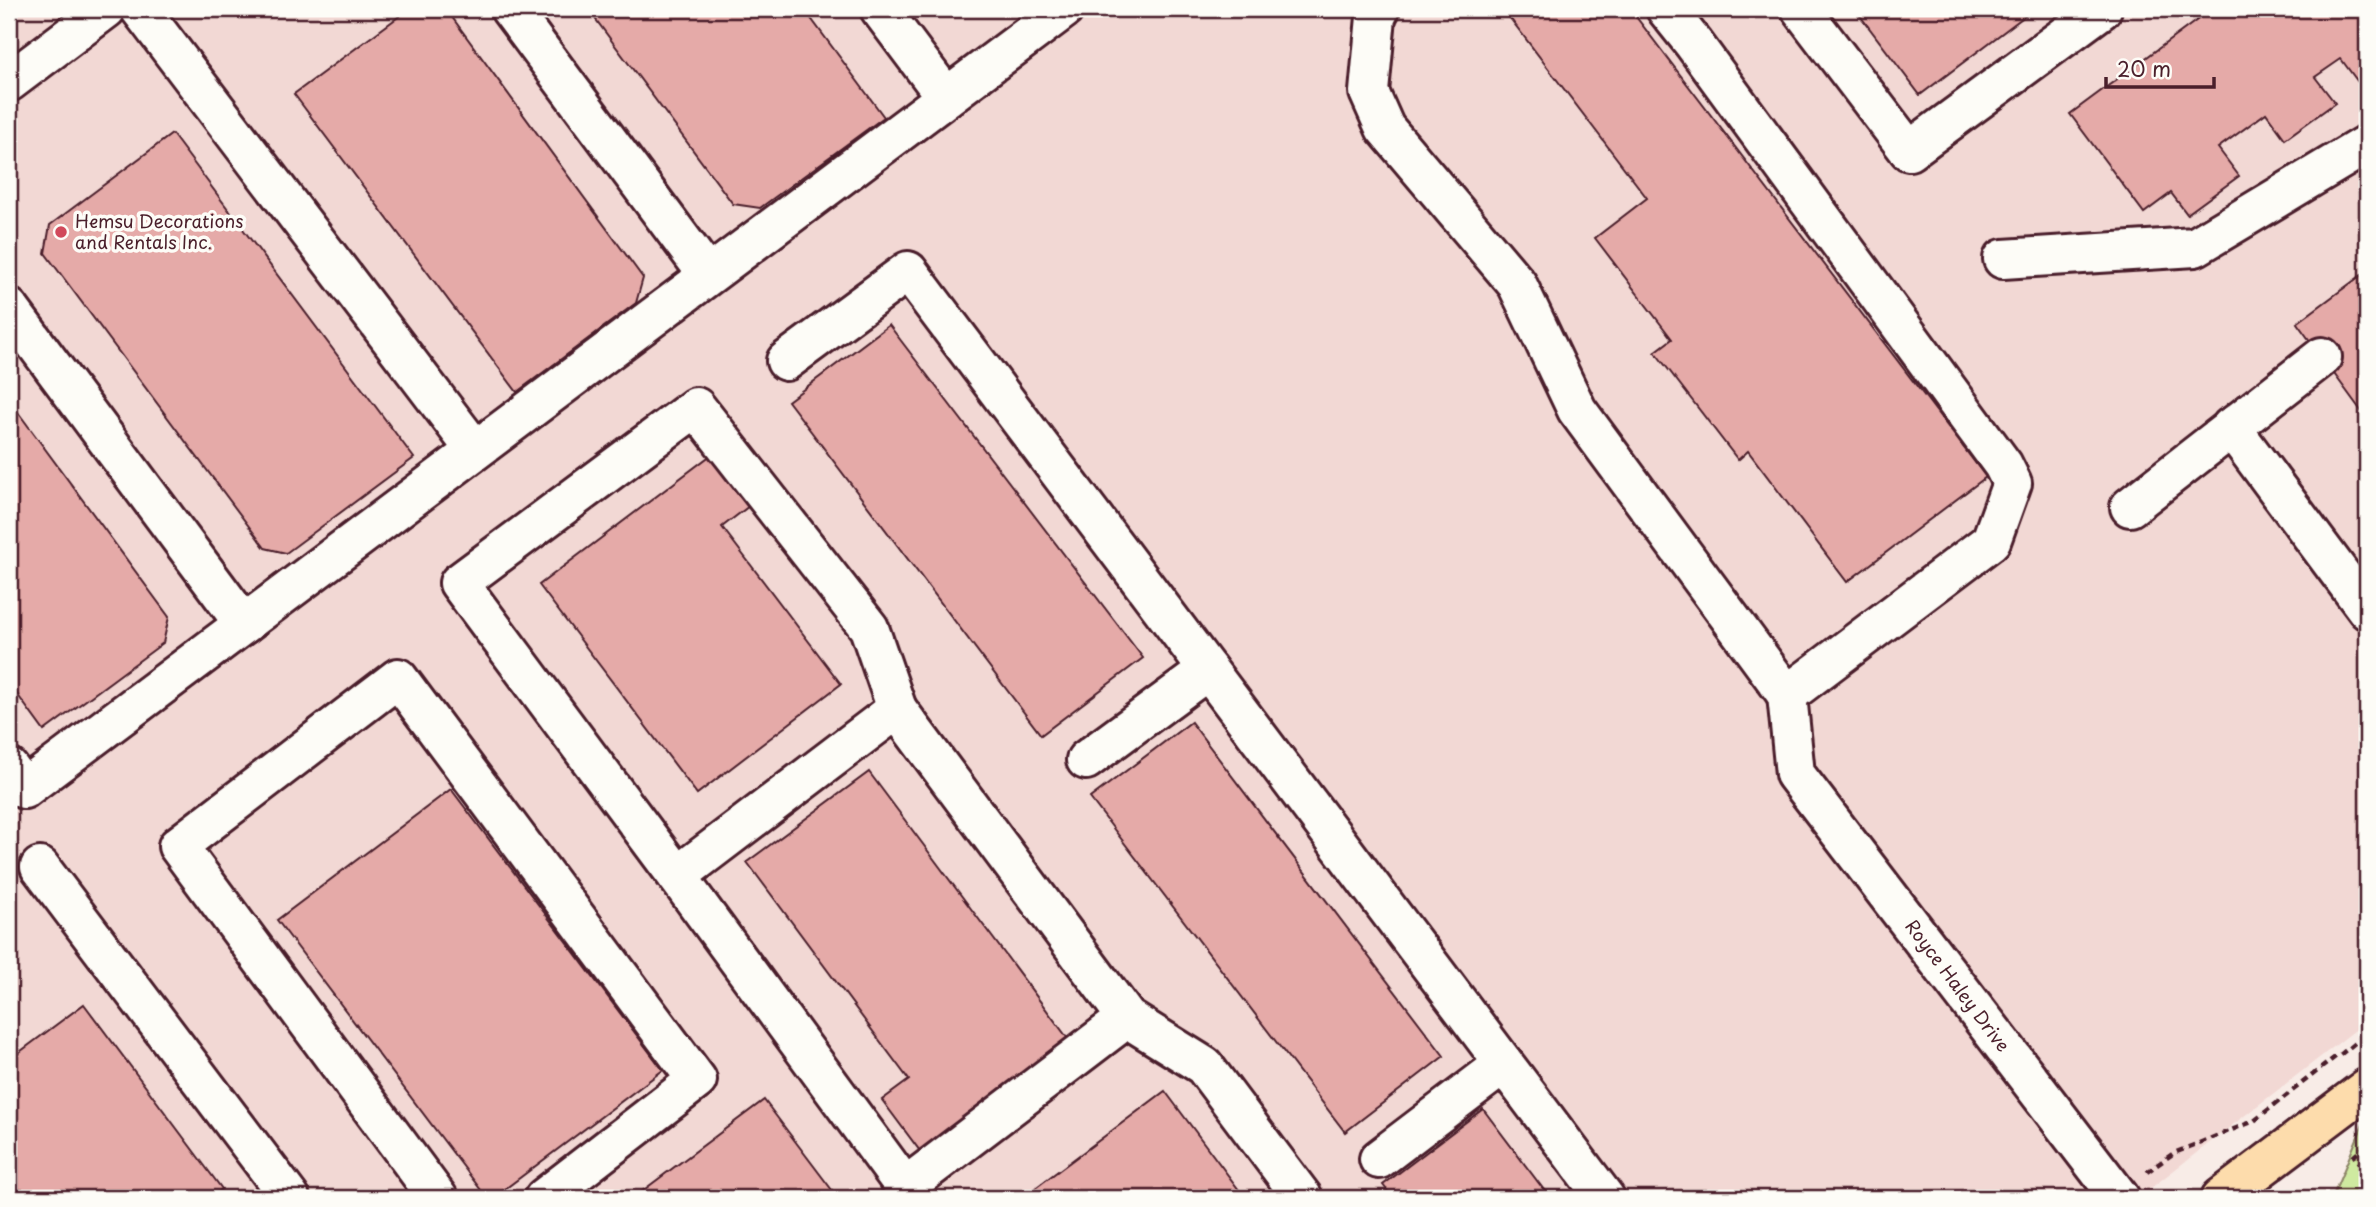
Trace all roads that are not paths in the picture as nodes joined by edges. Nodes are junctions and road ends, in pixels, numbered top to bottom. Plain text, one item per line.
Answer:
1 (106, 9) edge
2 (141, 9) edge
3 (510, 9) edge
4 (880, 9) edge
5 (1064, 9) edge
6 (1380, 9) edge
7 (1666, 9) edge
8 (1801, 9) edge
9 (2102, 9) edge
10 (9, 82) edge
11 (946, 97) junction
12 (2367, 144) edge
13 (2003, 259) dead end
14 (708, 275) junction
15 (9, 308) edge
16 (2322, 357) dead end
17 (786, 361) dead end
18 (2231, 427) junction
19 (475, 450) junction
20 (2130, 507) dead end
21 (2367, 610) edge
22 (244, 624) junction
23 (1208, 670) junction
24 (1787, 695) junction
25 (897, 709) junction
26 (1086, 760) dead end
27 (9, 768) edge
28 (40, 867) dead end
29 (677, 876) junction
30 (1127, 1018) junction
31 (1504, 1064) junction
32 (2356, 1074) edge
33 (1379, 1159) dead end
34 (903, 1193) edge
35 (2119, 1197) edge
36 (290, 1198) edge
37 (438, 1198) edge
38 (544, 1198) edge
39 (1303, 1198) edge
40 (1605, 1198) edge
41 (2221, 1198) edge

1 - 10 street
2 - 19 street
3 - 14 street
4 - 11 street
5 - 11 street
6 - 24 street
7 - 24 street
8 - 9 street
11 - 14 street
12 - 13 street
14 - 19 street
15 - 22 street
16 - 18 street
17 - 23 street
18 - 20 street
18 - 21 street
19 - 22 street
22 - 27 street
23 - 26 street
23 - 31 street
24 - 35 street, Royce Haley Drive
25 - 29 street
25 - 29 street
25 - 30 street
28 - 36 street
29 - 34 street
30 - 34 street
30 - 39 street
31 - 33 street
31 - 40 street
32 - 41 main road
37 - 38 street

